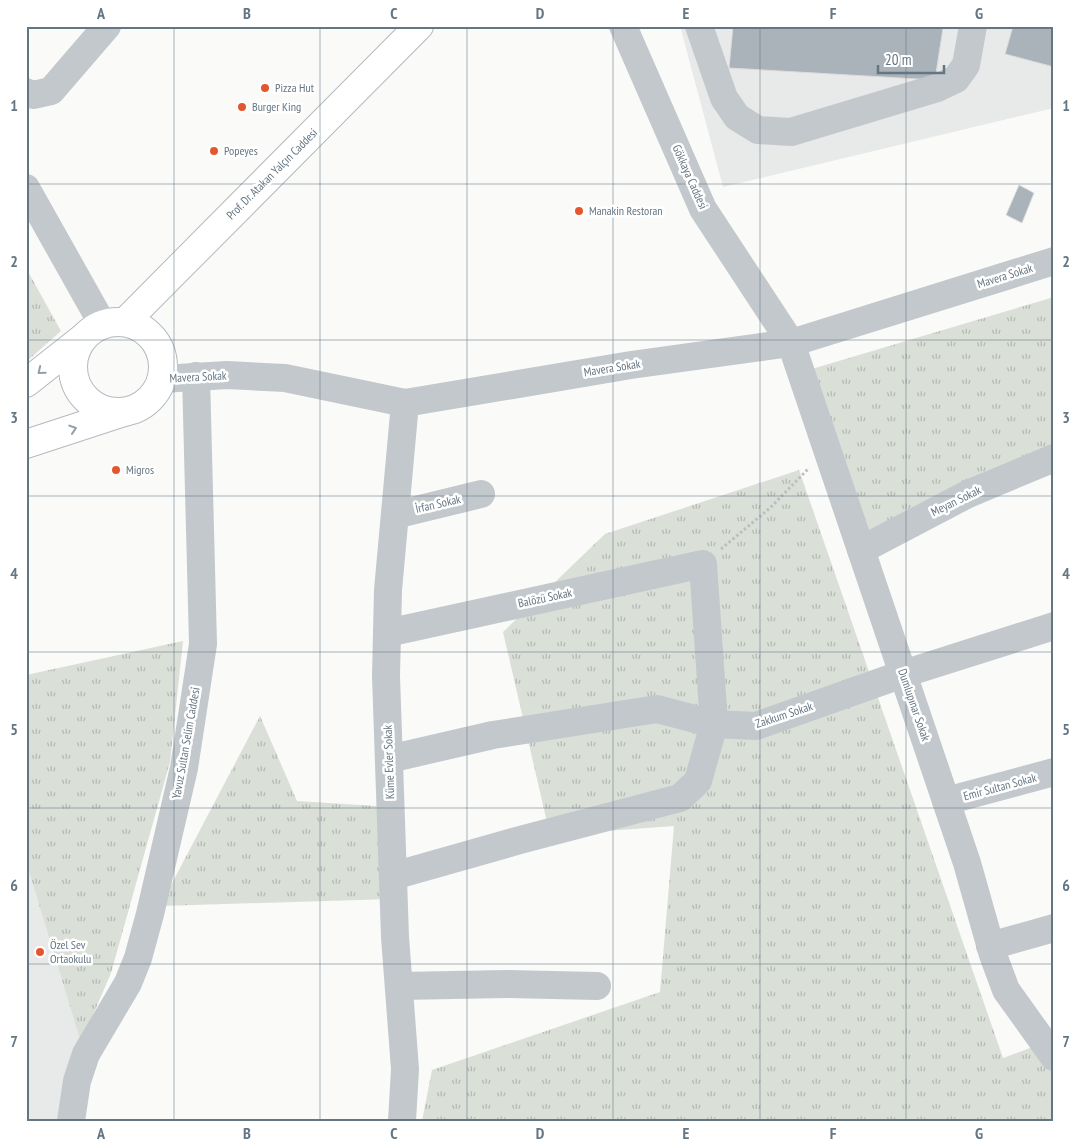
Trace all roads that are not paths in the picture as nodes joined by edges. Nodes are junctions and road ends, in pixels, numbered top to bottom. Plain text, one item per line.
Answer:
1 (106, 26) edge
2 (419, 26) edge
3 (623, 26) edge
4 (699, 26) edge
5 (973, 26) edge
6 (26, 92) edge
7 (26, 188) edge
8 (1054, 261) edge
9 (104, 328) junction
10 (791, 343) junction
11 (196, 376) junction
12 (162, 379) junction
13 (26, 383) edge
14 (405, 403) junction
15 (130, 410) junction
16 (26, 444) edge
17 (1054, 458) edge
18 (481, 494) dead end
19 (395, 514) junction
20 (861, 550) junction
21 (1054, 626) edge
22 (387, 633) junction
23 (903, 674) junction
24 (714, 724) junction
25 (389, 759) junction
26 (1054, 772) edge
27 (946, 801) junction
28 (393, 876) junction
29 (1054, 928) edge
30 (990, 946) junction
31 (398, 986) junction
32 (597, 986) dead end
33 (1054, 1057) edge
34 (70, 1121) edge
35 (402, 1121) edge

1 - 6 street
2 - 9 main road, Prof. Dr. Atakan Yalçın Caddesi
3 - 10 street, Gökkaya Caddesi
4 - 5 street
7 - 9 street
8 - 10 street, Mavera Sokak
9 - 12 main road
9 -> 13 main road, Prof. Dr. Atakan Yalçın Caddesi
9 - 15 main road
10 - 14 street, Mavera Sokak
10 - 20 street, Dumlupınar Sokak
11 - 12 street, Mavera Sokak
11 - 14 street, Mavera Sokak
11 - 34 street, Yavuz Sultan Selim Caddesi
12 - 15 main road
14 - 19 street, Küme Evler Sokak
16 -> 15 main road
17 - 20 street, Meyan Sokak
18 - 19 street, İrfan Sokak
19 - 22 street, Küme Evler Sokak
20 - 23 street, Dumlupınar Sokak
21 - 23 street, Zakkum Sokak
22 - 24 street, Balözü Sokak
22 - 25 street, Küme Evler Sokak
23 - 24 street, Zakkum Sokak
23 - 27 street, Dumlupınar Sokak
24 - 25 street, Zakkum Sokak
24 - 28 street
25 - 28 street, Küme Evler Sokak
26 - 27 street, Emir Sultan Sokak
27 - 30 street, Dumlupınar Sokak
28 - 31 street, Küme Evler Sokak
29 - 30 street
30 - 33 street, Dumlupınar Sokak
31 - 32 street
31 - 35 street, Küme Evler Sokak

